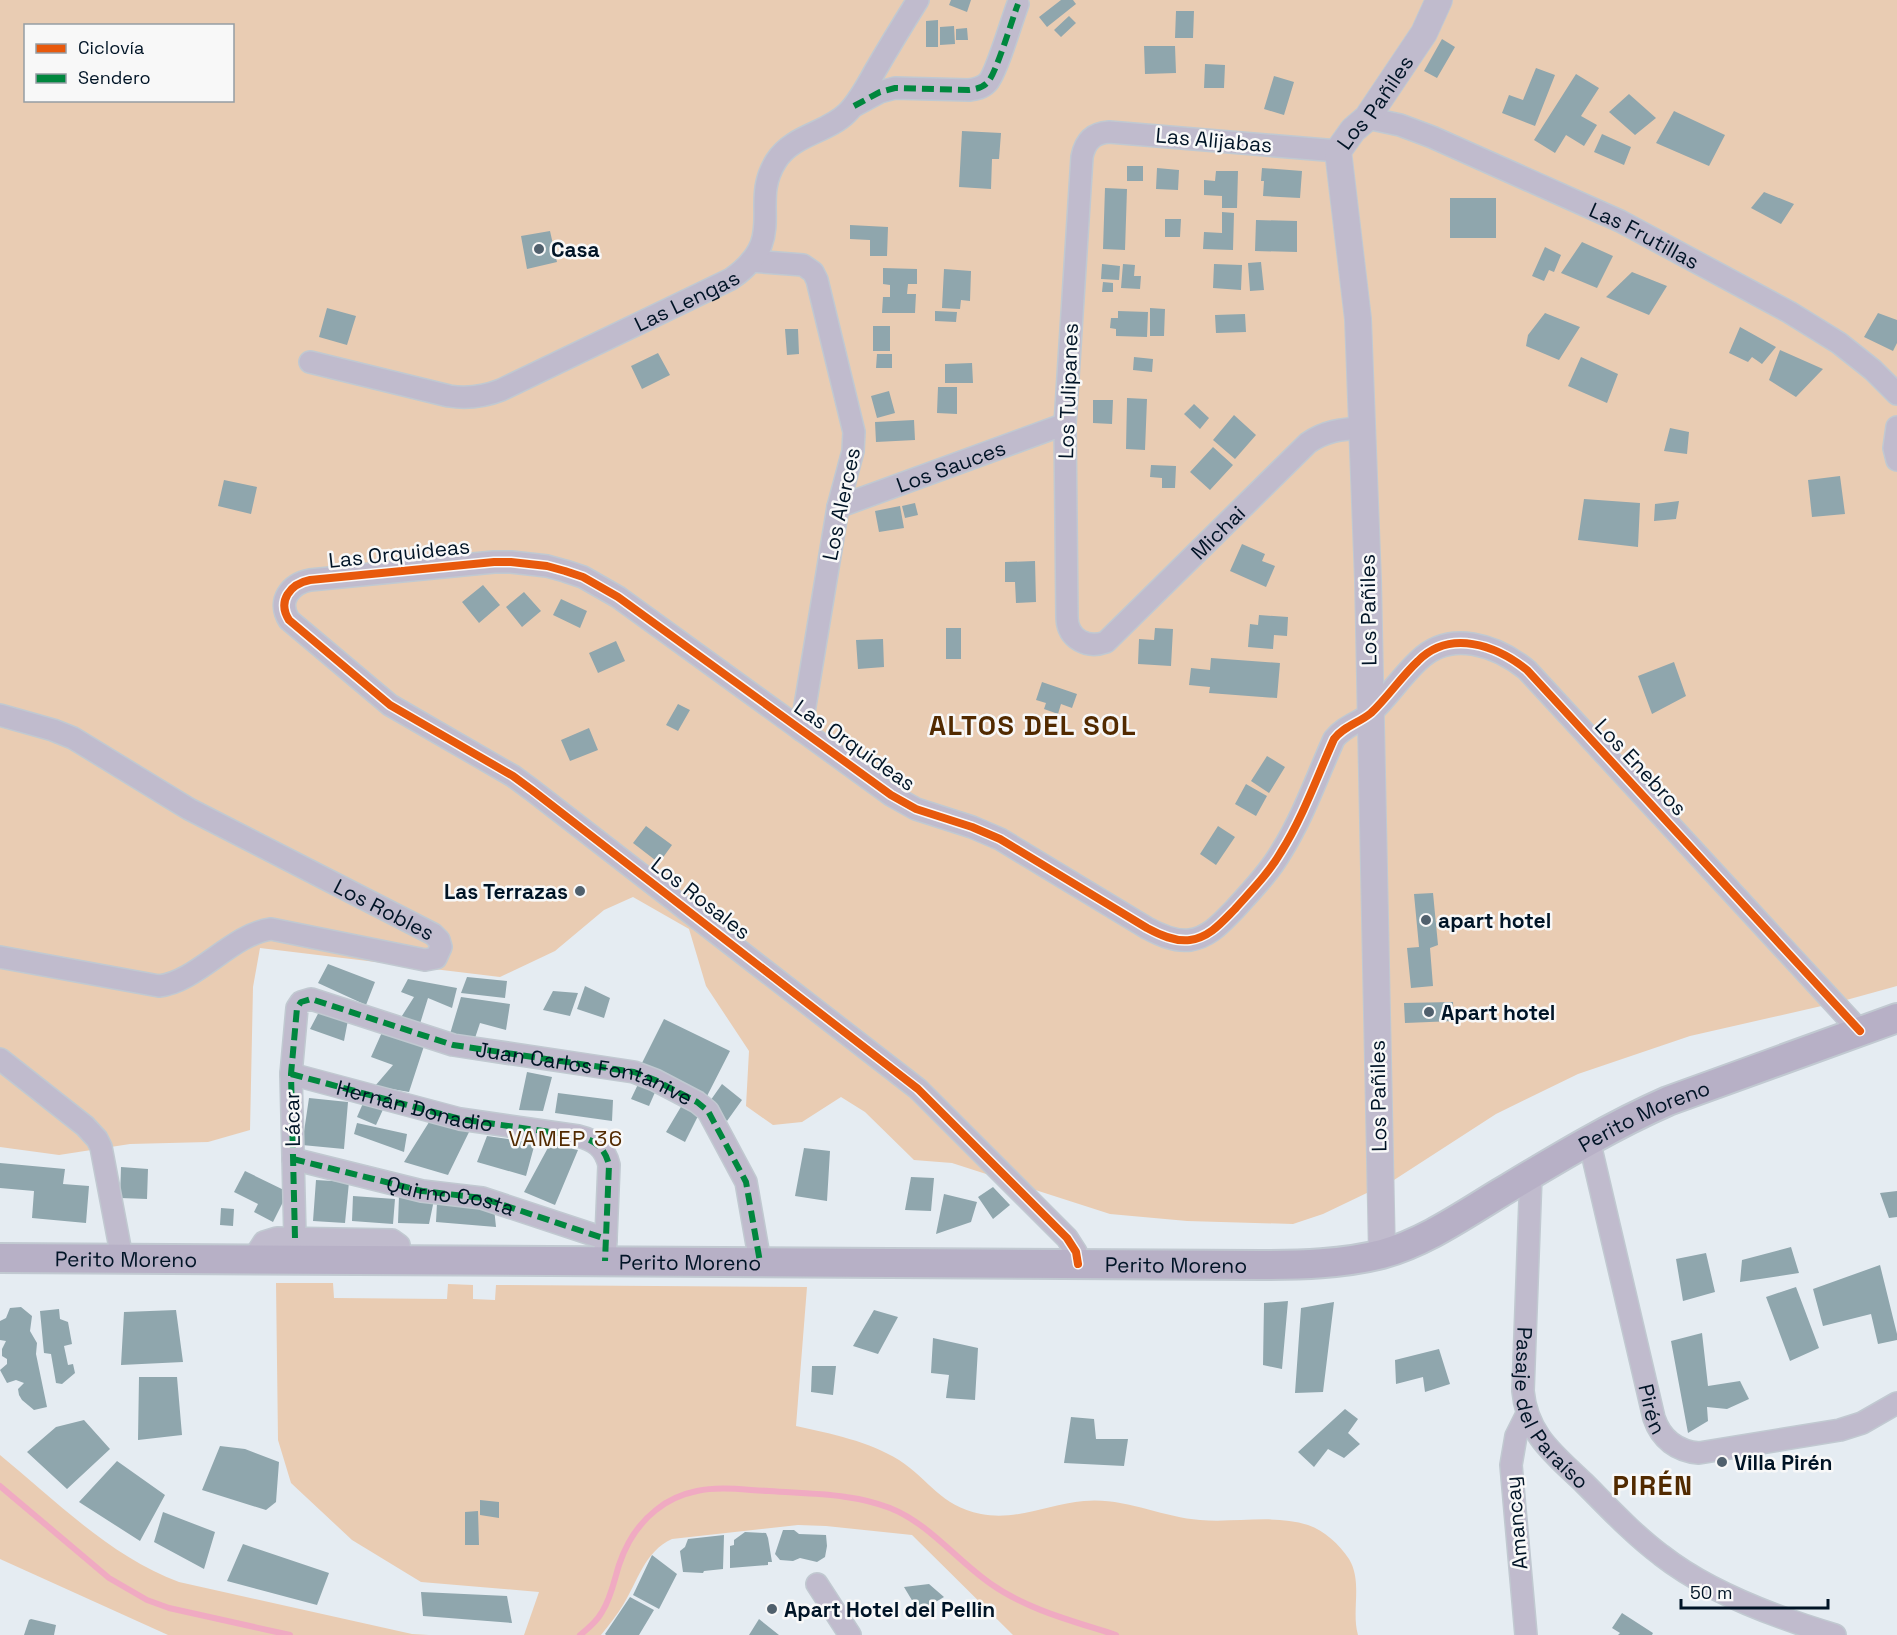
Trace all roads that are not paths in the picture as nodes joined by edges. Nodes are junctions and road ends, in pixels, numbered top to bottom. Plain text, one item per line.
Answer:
1 (918, 0) edge
2 (1439, 0) edge
3 (1018, 4) dead end
4 (854, 106) junction
5 (1367, 118) junction
6 (1091, 138) joint
7 (1338, 151) junction
8 (751, 261) junction
9 (310, 363) dead end
10 (1897, 394) edge
11 (1065, 424) junction
12 (1897, 427) edge
13 (1362, 429) junction
14 (1897, 460) edge
15 (838, 507) junction
16 (289, 591) joint
17 (1081, 641) joint
18 (1370, 714) junction
19 (0, 715) edge
20 (801, 730) junction
21 (0, 957) edge
22 (301, 1002) joint
23 (1897, 1018) edge
24 (1860, 1031) junction
25 (0, 1059) edge
26 (291, 1074) junction
27 (1589, 1140) junction
28 (293, 1158) junction
29 (1531, 1174) junction
30 (295, 1238) junction
31 (605, 1250) junction
32 (1382, 1254) junction
33 (0, 1258) edge
34 (122, 1258) junction
35 (253, 1259) junction
36 (401, 1260) junction
37 (760, 1262) junction
38 (1078, 1264) junction
39 (1897, 1403) edge
40 (1527, 1414) junction
41 (817, 1584) dead end
42 (850, 1635) edge
43 (1526, 1635) edge
44 (1835, 1635) edge

1 - 4 street, Las Lengas
2 - 5 street, Los Pañiles
3 - 4 street
4 - 8 street, Las Lengas
5 - 7 street, Los Pañiles
5 - 10 street, Las Frutillas
6 - 7 street, Las Alijabas
6 - 11 street, Los Tulipanes
7 - 13 street, Los Pañiles
8 - 9 street, Las Lengas
8 - 15 street, Los Alerces
11 - 15 street, Los Sauces
11 - 17 street, Los Tulipanes
12 - 14 street
13 - 17 street, Michai
13 - 18 street, Los Pañiles
15 - 20 street, Los Alerces
16 - 20 street, Las Orquideas
16 - 38 street, Los Rosales
18 - 20 street, Las Orquideas
18 - 24 street, Los Enebros
18 - 32 street, Los Pañiles
19 - 21 street, Los Robles
22 - 26 street, Lácar
22 - 37 street, Juan Carlos Fontanive
23 - 24 main road, Perito Moreno
24 - 27 main road, Perito Moreno
25 - 34 street
26 - 28 street, Lácar
26 - 31 street, Hernán Donadio
27 - 29 main road, Perito Moreno
27 - 39 street, Pirén
28 - 30 street, Lácar
28 - 31 street, Quirno Costa
29 - 32 main road, Perito Moreno
29 - 40 street, Pasaje del Paraíso
30 - 35 street
30 - 36 street
31 - 36 main road, Perito Moreno
31 - 37 main road, Perito Moreno
32 - 38 main road, Perito Moreno
33 - 34 main road, Perito Moreno
34 - 35 main road, Perito Moreno
35 - 36 main road, Perito Moreno
37 - 38 main road, Perito Moreno
40 - 43 street, Amancay
40 - 44 street, Pasaje del Paraíso
41 - 42 street

